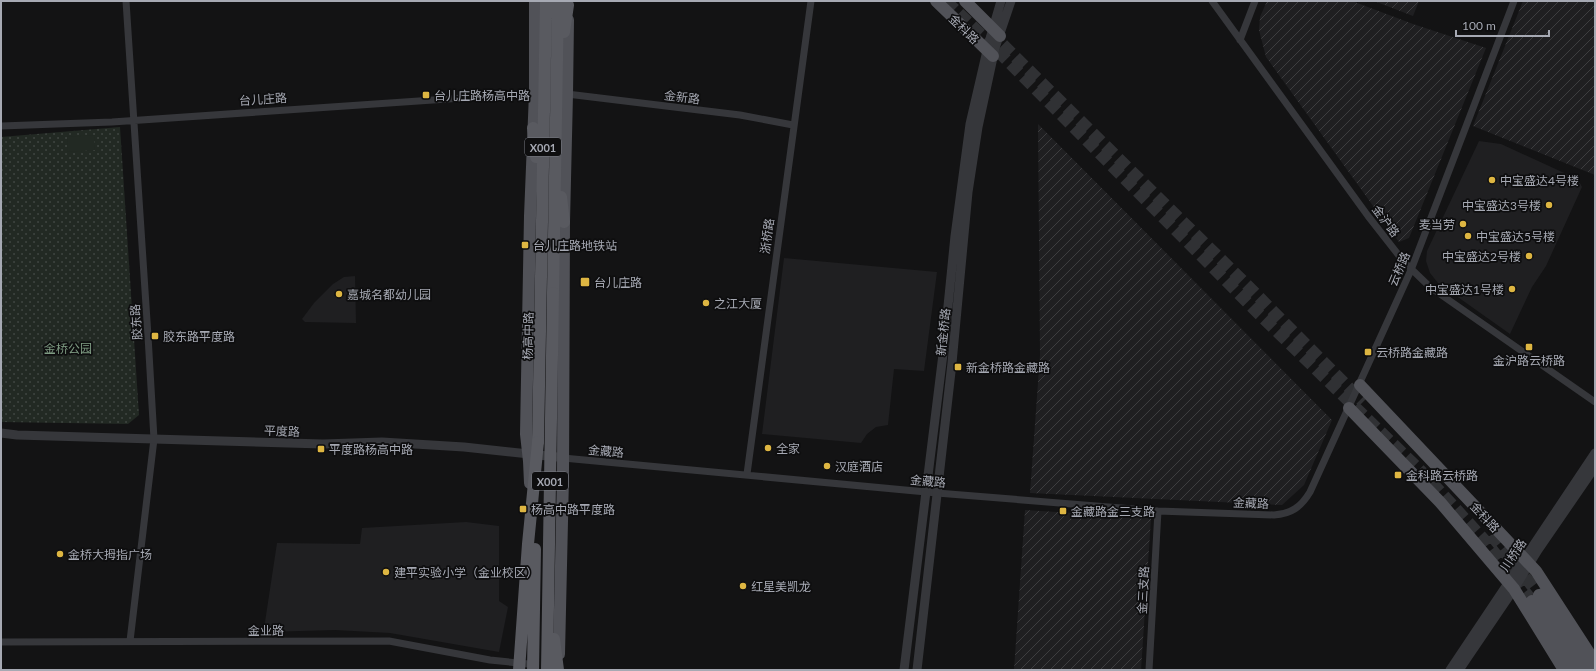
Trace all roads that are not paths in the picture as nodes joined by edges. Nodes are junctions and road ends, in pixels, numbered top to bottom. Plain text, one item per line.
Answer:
1 (126, 1) edge
2 (534, 1) edge
3 (546, 1) edge
4 (811, 1) edge
5 (936, 1) edge
6 (965, 1) edge
7 (1001, 1) edge
8 (1011, 1) edge
9 (1212, 1) edge
10 (1255, 1) edge
11 (1514, 1) edge
12 (565, 2) edge
13 (996, 31) junction
14 (1240, 40) junction
15 (990, 54) junction
16 (557, 68) junction
17 (530, 93) junction
18 (567, 94) junction
19 (134, 119) junction
20 (793, 125) junction
21 (1, 126) edge
22 (534, 128) junction
23 (556, 137) junction
24 (564, 222) junction
25 (541, 236) junction
26 (1411, 270) junction
27 (1360, 385) junction
28 (1595, 402) edge
29 (1349, 408) junction
30 (1, 433) edge
31 (154, 439) junction
32 (528, 454) junction
33 (1595, 454) edge
34 (563, 458) junction
35 (1595, 466) edge
36 (747, 474) junction
37 (926, 492) junction
38 (937, 493) junction
39 (550, 500) junction
40 (1158, 511) junction
41 (1292, 511) joint
42 (1527, 561) junction
43 (1512, 586) junction
44 (130, 641) junction
45 (1, 642) edge
46 (1595, 662) edge
47 (527, 668) edge
48 (547, 670) edge
49 (558, 670) edge
50 (904, 670) edge
51 (917, 670) edge
52 (1149, 670) edge
53 (1450, 670) edge
54 (1459, 670) edge
55 (1564, 670) edge
56 (1576, 670) edge
57 (1589, 670) edge

1 - 19 street, 胶东路
2 - 17 main road, 杨高中路 / X001
3 - 25 highway, 杨高中路 / X001
4 - 20 street, 浙桥路
5 - 15 main road, 金科路
6 - 13 main road, 金科路
7 - 13 street, 新金桥路
8 - 13 street, 新金桥路
9 - 14 street, 金沪路
10 - 14 street
11 - 26 street, 云桥路
12 - 16 highway
12 - 16 highway, 杨高中路 / X001
12 - 18 main road, X001
13 - 15 street, 新金桥路
14 - 26 street, 金沪路
15 - 37 street, 新金桥路
15 - 38 street, 新金桥路
16 - 23 highway, 杨高中路 / X001
17 - 19 street, 台儿庄路
17 - 22 main road, 杨高中路 / X001
18 - 20 street, 金新路
18 - 24 main road, X001
19 - 21 street, 台儿庄路
19 - 31 street, 胶东路
20 - 36 street, 浙桥路
22 - 25 highway
22 - 32 main road, 杨高中路 / X001
23 - 24 highway
23 - 39 highway, 杨高中路 / X001, bridge
24 - 34 main road, X001
25 - 47 highway, 杨高中路 / X001, bridge
26 - 27 street, 云桥路
26 - 28 street, 金沪路
27 - 29 street, 云桥路
27 - 42 main road, 金科路
29 - 41 street, 云桥路
29 - 43 main road, 金科路
30 - 31 street, 平度路
31 - 32 street, 平度路
31 - 44 street, 胶东路
32 - 34 street, 平度路
32 - 47 main road, 杨高中路 / X001
33 - 42 street, 川桥路
34 - 36 street, 金藏路
34 - 49 main road, X001
35 - 42 street, 川桥路
36 - 37 street, 金藏路
37 - 38 street, 金藏路
37 - 50 street, 新金桥路
38 - 40 street, 金藏路
38 - 51 street, 新金桥路
39 - 48 highway, 杨高中路 / X001, bridge
39 - 49 highway, bridge
40 - 41 street, 金藏路
40 - 52 street, 金三支路
42 - 43 street, 川桥路
42 - 46 main road, 金科路
43 - 53 street, 川桥路
43 - 54 street, 川桥路
43 - 55 main road, 金科路
44 - 45 street, 金业路
44 - 47 street, 金业路
56 - 57 main road

